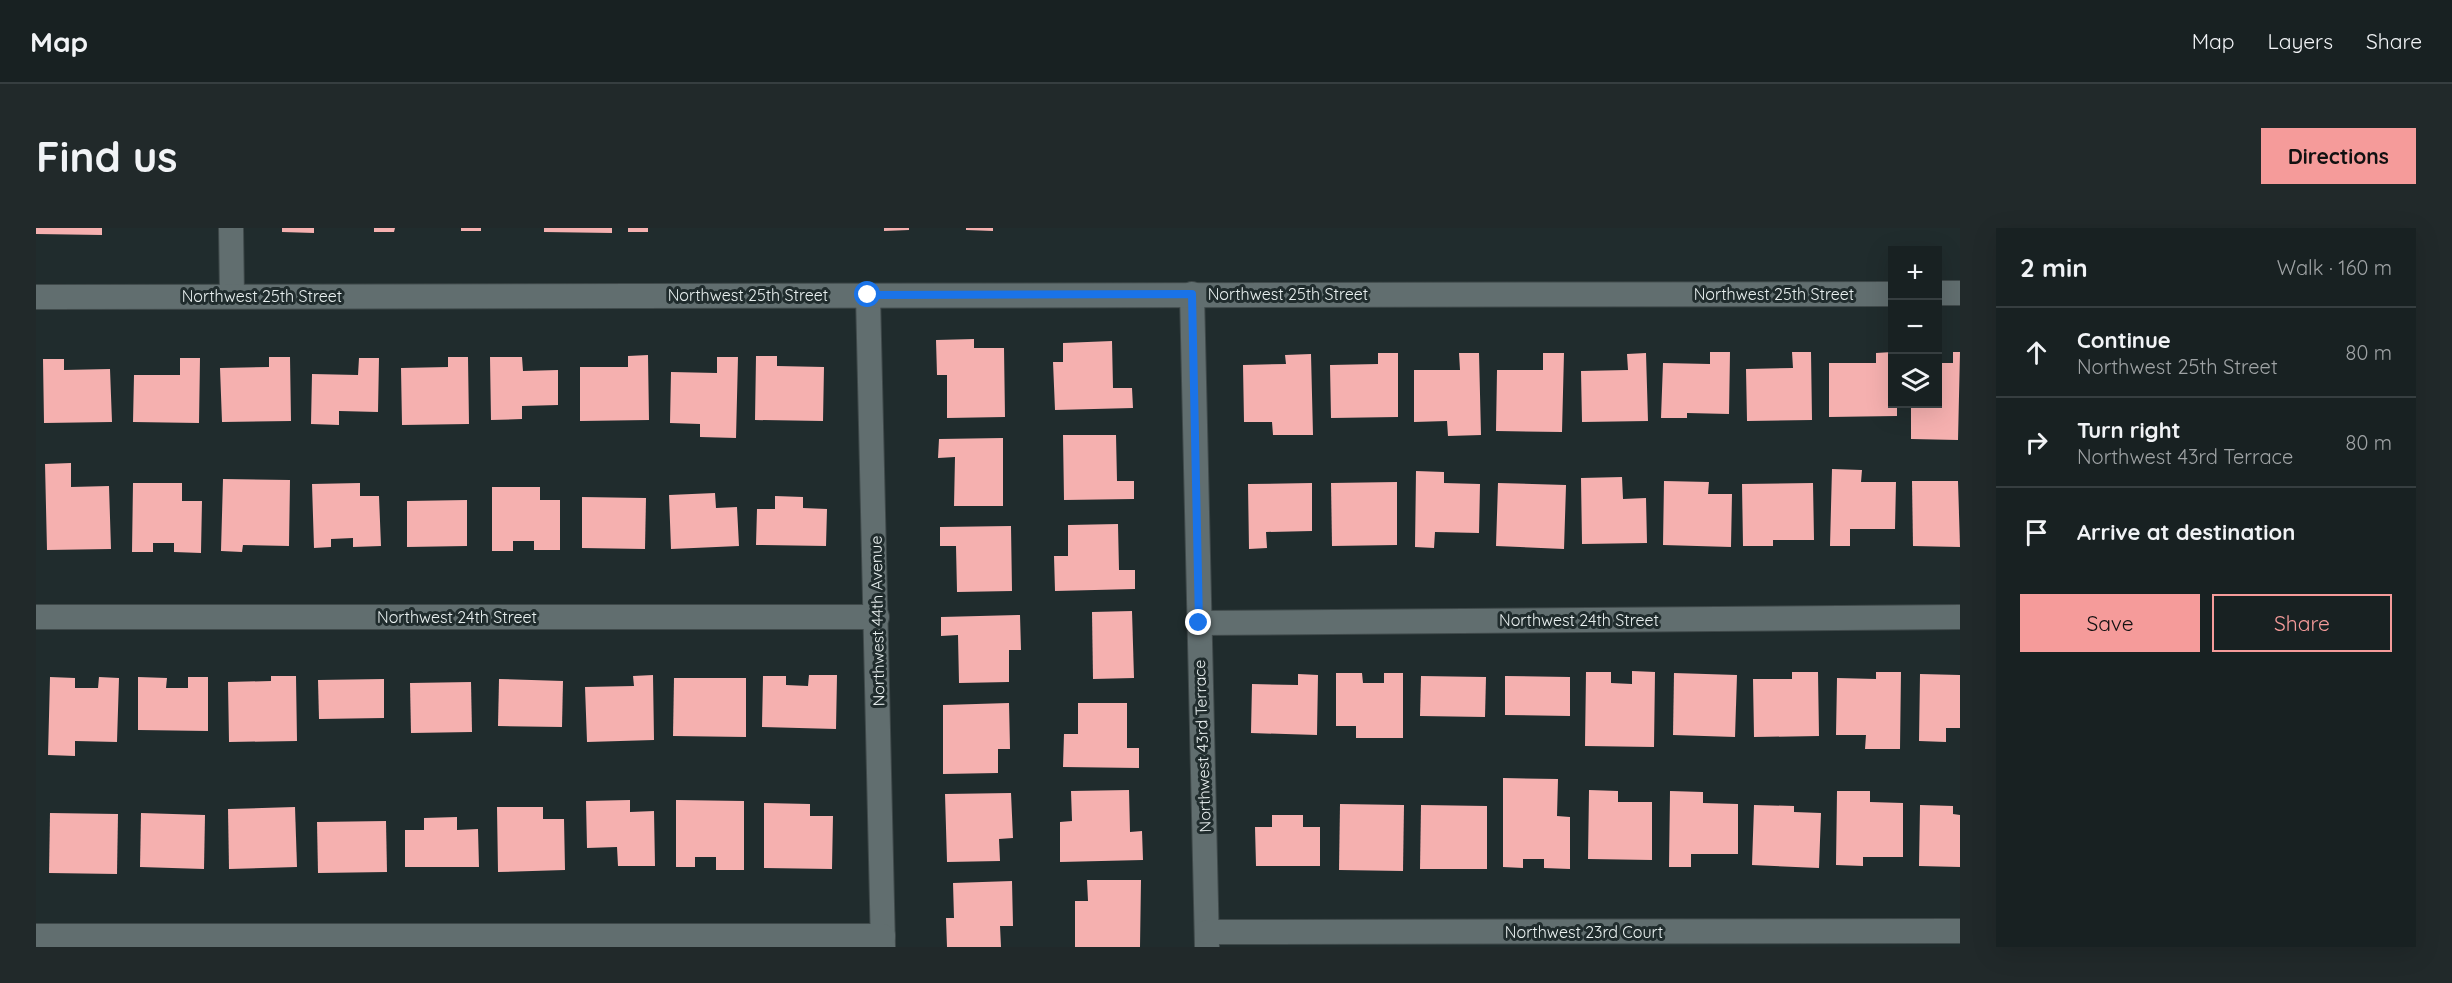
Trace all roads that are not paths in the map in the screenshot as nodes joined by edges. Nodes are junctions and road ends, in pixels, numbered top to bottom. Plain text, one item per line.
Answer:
1 (231, 228) edge
2 (1960, 293) edge
3 (1192, 294) junction
4 (1888, 294) edge
5 (1942, 294) edge
6 (868, 295) junction
7 (232, 296) junction
8 (36, 297) edge
9 (36, 617) edge
10 (877, 617) junction
11 (1960, 617) edge
12 (1199, 623) junction
13 (1960, 931) edge
14 (36, 936) edge
15 (1207, 939) edge
16 (883, 941) edge

1 - 7 street
2 - 5 street
3 - 4 street, Northwest 25th Street
3 - 6 street, Northwest 25th Street
3 - 12 street, Northwest 43rd Terrace
6 - 7 street, Northwest 25th Street
6 - 10 street, Northwest 44th Avenue
7 - 8 street, Northwest 25th Street
9 - 10 street, Northwest 24th Street
10 - 16 street, Northwest 44th Avenue
11 - 12 street, Northwest 24th Street
12 - 15 street, Northwest 43rd Terrace
13 - 15 street, Northwest 23rd Court
14 - 16 street

